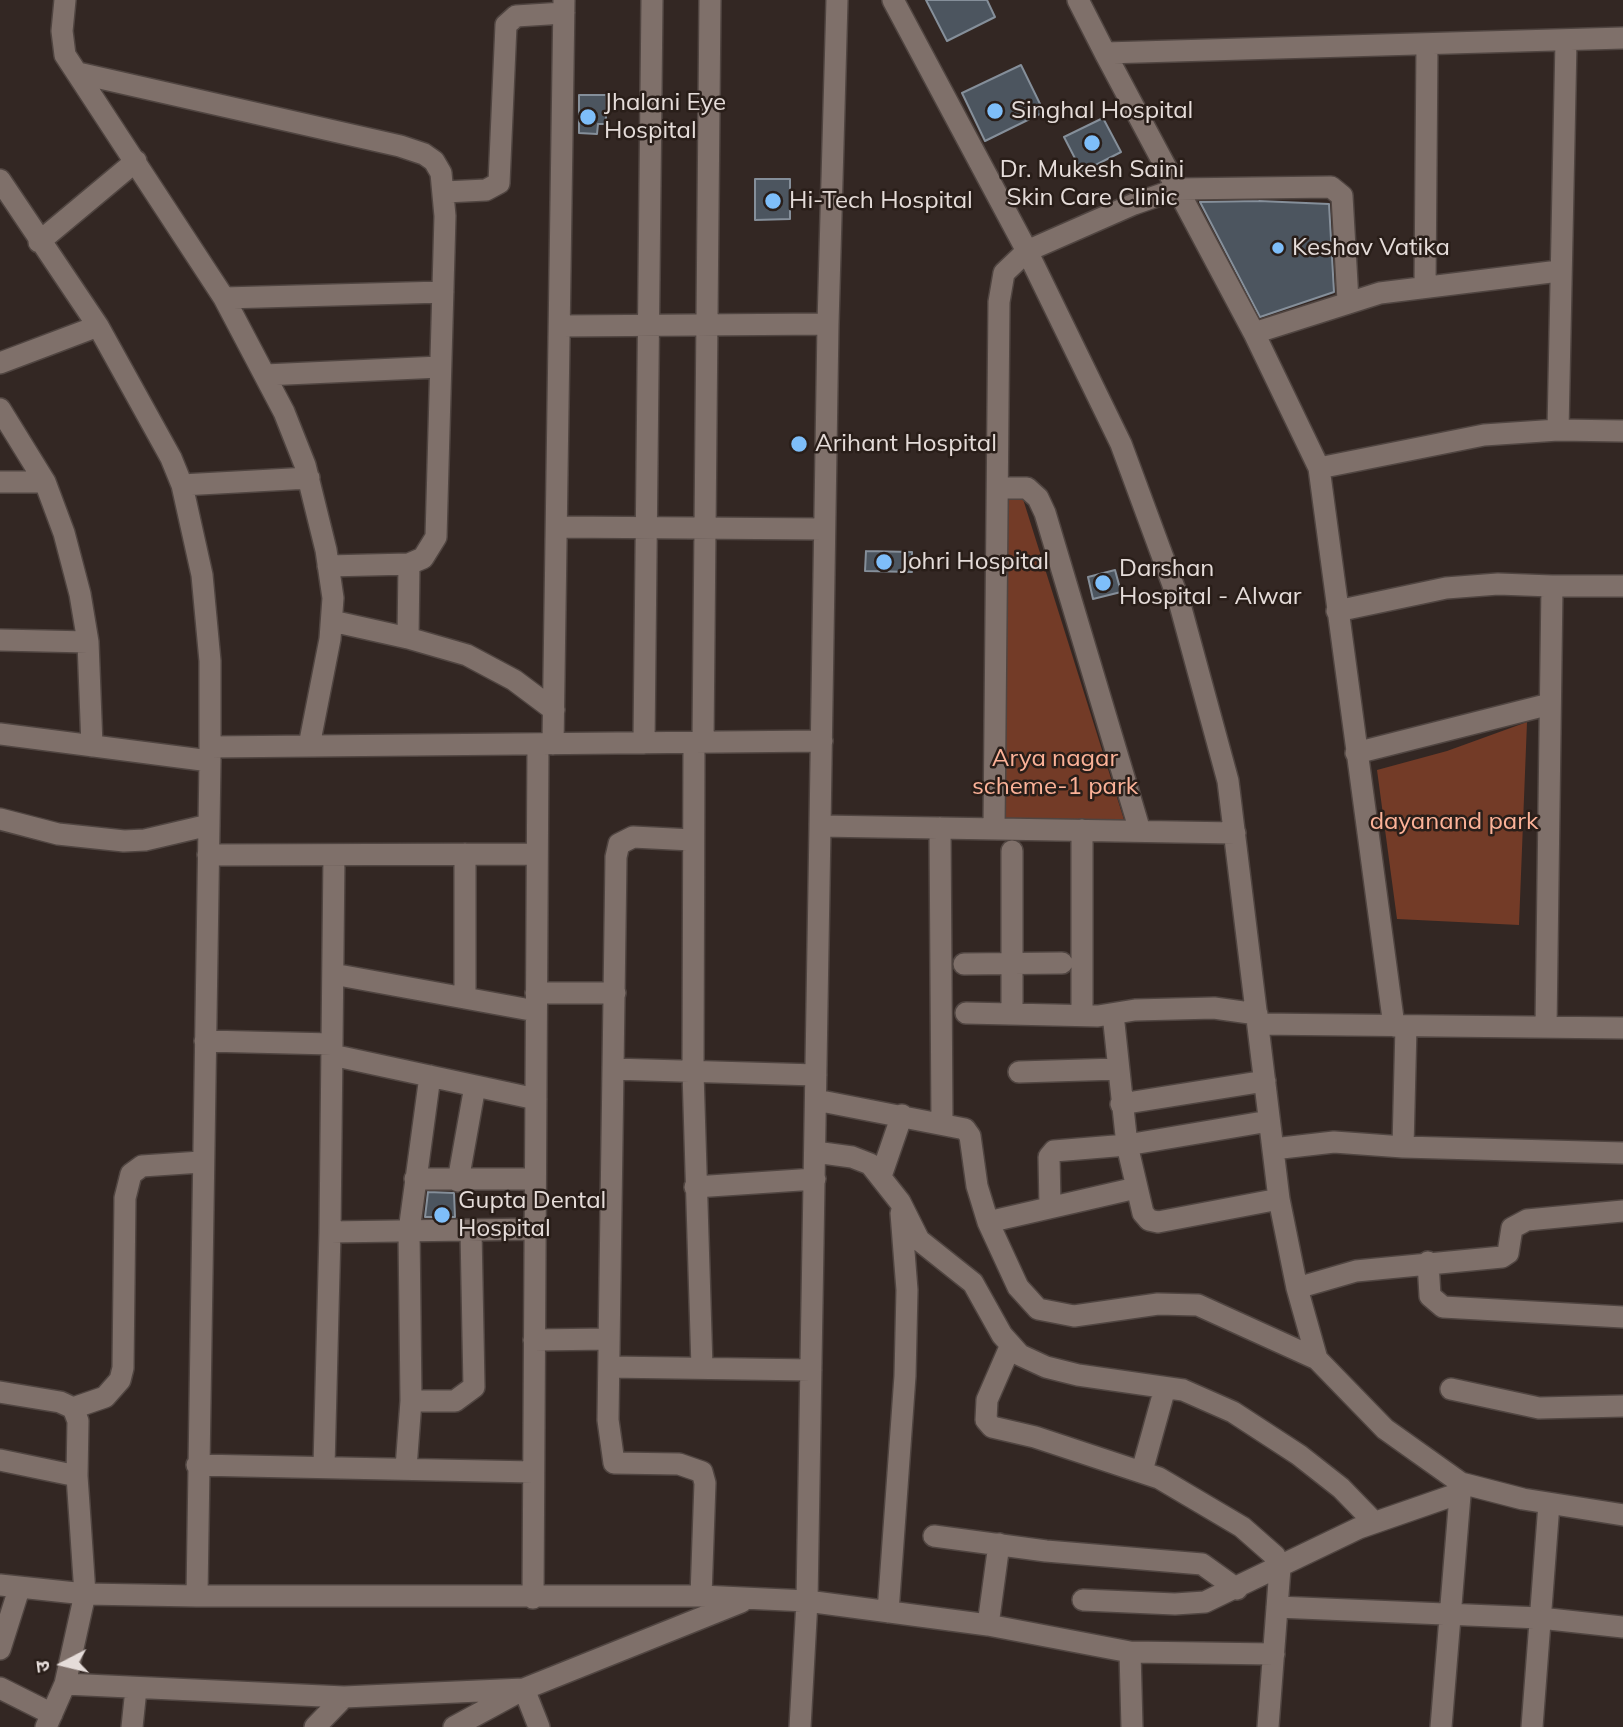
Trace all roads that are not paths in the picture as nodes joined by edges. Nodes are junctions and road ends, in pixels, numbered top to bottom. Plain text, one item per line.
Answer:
1 (65, 0) edge
2 (652, 0) edge
3 (710, 0) edge
4 (837, 0) edge
5 (892, 0) edge
6 (1078, 0) edge
7 (564, 6) edge
8 (1623, 38) edge
9 (1566, 41) junction
10 (1427, 46) junction
11 (1105, 53) junction
12 (78, 73) junction
13 (136, 161) junction
14 (0, 180) edge
15 (1177, 189) junction
16 (444, 192) junction
17 (39, 242) junction
18 (1027, 251) junction
19 (1559, 271) junction
20 (1425, 285) junction
21 (443, 292) junction
22 (224, 298) junction
23 (1348, 302) junction
24 (828, 324) junction
25 (706, 325) junction
26 (98, 326) junction
27 (561, 326) junction
28 (649, 326) junction
29 (1254, 332) junction
30 (0, 363) edge
31 (440, 367) junction
32 (265, 375) junction
33 (0, 409) edge
34 (1558, 430) junction
35 (1623, 431) edge
36 (1320, 468) junction
37 (309, 478) junction
38 (0, 481) edge
39 (45, 482) junction
40 (182, 485) junction
41 (998, 488) junction
42 (559, 527) junction
43 (648, 527) junction
44 (705, 528) junction
45 (824, 529) junction
46 (409, 564) junction
47 (328, 566) junction
48 (1552, 586) junction
49 (1623, 586) edge
50 (1337, 611) junction
51 (332, 621) junction
52 (408, 638) junction
53 (0, 640) edge
54 (88, 642) junction
55 (1550, 704) junction
56 (554, 710) junction
57 (0, 734) edge
58 (822, 741) junction
59 (644, 743) junction
60 (698, 743) junction
61 (546, 744) junction
62 (92, 746) junction
63 (309, 746) junction
64 (1356, 753) junction
65 (210, 754) junction
66 (0, 819) edge
67 (209, 825) junction
68 (820, 826) junction
69 (940, 828) junction
70 (994, 829) junction
71 (1082, 830) junction
72 (1140, 831) junction
73 (1235, 833) junction
74 (692, 840) junction
75 (1012, 851) dead end
76 (465, 854) junction
77 (537, 854) junction
78 (208, 855) junction
79 (334, 855) junction
80 (1062, 963) dead end
81 (964, 964) dead end
82 (1013, 964) junction
83 (332, 974) junction
84 (615, 993) junction
85 (465, 998) junction
86 (536, 1002) junction
87 (1013, 1012) junction
88 (966, 1013) dead end
89 (1113, 1014) junction
90 (1082, 1015) junction
91 (1257, 1019) junction
92 (1400, 1026) junction
93 (1545, 1027) junction
94 (1623, 1028) edge
95 (205, 1041) junction
96 (332, 1049) junction
97 (613, 1069) junction
98 (1118, 1069) junction
99 (693, 1072) junction
100 (1019, 1072) dead end
101 (816, 1075) junction
102 (430, 1076) junction
103 (1265, 1081) junction
104 (475, 1086) junction
105 (536, 1099) junction
106 (816, 1100) junction
107 (1121, 1104) junction
108 (902, 1115) junction
109 (1269, 1121) junction
110 (942, 1123) junction
111 (1127, 1145) junction
112 (1403, 1147) junction
113 (1273, 1149) junction
114 (815, 1152) junction
115 (1623, 1153) edge
116 (201, 1163) junction
117 (881, 1176) junction
118 (415, 1179) junction
119 (535, 1179) junction
120 (815, 1180) junction
121 (458, 1181) junction
122 (695, 1187) junction
123 (1136, 1188) junction
124 (1279, 1199) junction
125 (900, 1202) junction
126 (1050, 1206) junction
127 (1623, 1210) edge
128 (988, 1222) junction
129 (535, 1229) junction
130 (409, 1231) junction
131 (471, 1231) junction
132 (330, 1232) junction
133 (1428, 1262) junction
134 (1297, 1288) junction
135 (1623, 1317) edge
136 (609, 1339) junction
137 (534, 1340) junction
138 (1010, 1347) junction
139 (1317, 1359) junction
140 (608, 1367) junction
141 (702, 1368) junction
142 (811, 1370) junction
143 (1165, 1388) junction
144 (1451, 1389) dead end
145 (0, 1392) edge
146 (411, 1401) junction
147 (1623, 1406) edge
148 (73, 1408) junction
149 (0, 1460) edge
150 (197, 1465) junction
151 (324, 1466) junction
152 (406, 1468) junction
153 (1142, 1471) junction
154 (533, 1472) junction
155 (77, 1476) junction
156 (1461, 1488) junction
157 (1549, 1504) junction
158 (1623, 1515) edge
159 (1374, 1522) junction
160 (934, 1536) dead end
161 (999, 1544) junction
162 (1280, 1568) junction
163 (10, 1587) edge
164 (1237, 1589) junction
165 (85, 1594) junction
166 (197, 1596) junction
167 (701, 1596) junction
168 (533, 1598) junction
169 (749, 1599) junction
170 (1083, 1600) dead end
171 (807, 1601) junction
172 (1277, 1607) junction
173 (888, 1612) junction
174 (1450, 1615) junction
175 (1540, 1618) junction
176 (988, 1625) junction
177 (1623, 1627) edge
178 (0, 1649) edge
179 (1129, 1652) junction
180 (1274, 1654) junction
181 (65, 1684) junction
182 (0, 1688) edge
183 (136, 1689) junction
184 (524, 1689) junction
185 (344, 1697) junction
186 (49, 1720) edge
187 (132, 1727) edge
188 (315, 1727) edge
189 (454, 1727) edge
190 (539, 1727) edge
191 (800, 1727) edge
192 (1132, 1727) edge
193 (1268, 1727) edge
194 (1441, 1727) edge
195 (1532, 1727) edge

1 - 12 street
2 - 28 street
3 - 25 street
4 - 24 street
5 - 18 street
6 - 11 street
7 - 16 street
7 - 27 street
8 - 9 street
9 - 10 street
9 - 19 street
10 - 11 street
10 - 20 street
11 - 15 street
12 - 13 street
12 - 16 street
13 - 17 street
13 - 22 street
14 - 17 street
15 - 18 street
15 - 23 street
15 - 29 street
16 - 21 street
17 - 26 street
18 - 41 street
18 - 73 street
19 - 20 street
19 - 34 street
20 - 23 street
21 - 22 street
21 - 31 street
22 - 32 street
23 - 29 street
24 - 25 street
24 - 45 street
25 - 28 street
25 - 44 street
26 - 30 street
26 - 40 street
27 - 28 street
27 - 42 street
28 - 43 street
29 - 36 street
31 - 32 street
31 - 46 street
32 - 37 street
33 - 39 street
34 - 35 street
34 - 36 street
36 - 50 street
37 - 40 street
37 - 47 street
38 - 39 street
39 - 54 street
40 - 65 street
41 - 70 street
41 - 72 street
42 - 43 street
42 - 56 street
43 - 44 street
43 - 59 street
44 - 45 street
44 - 60 street
45 - 58 street
46 - 47 street
46 - 52 street
47 - 51 street
48 - 49 street
48 - 50 street
48 - 55 street
50 - 64 street
51 - 52 street
51 - 63 street
52 - 56 street
53 - 54 street
54 - 62 street
55 - 64 street
55 - 93 street
56 - 61 street
57 - 62 street
58 - 60 street
58 - 68 street
59 - 60 street
59 - 61 street
60 - 74 street
61 - 63 street
61 - 77 street
62 - 65 street
63 - 65 street
64 - 92 street
65 - 67 street
66 - 67 street
67 - 78 street
68 - 69 street
68 - 101 street
69 - 70 street
69 - 110 street
70 - 71 street
71 - 72 street
71 - 90 street
72 - 73 street
73 - 91 street
74 - 84 street
74 - 99 street
75 - 82 street
76 - 77 street
76 - 79 street
76 - 85 street
77 - 86 street
78 - 79 street
78 - 95 street
79 - 83 street
80 - 82 street
81 - 82 street
82 - 87 street
83 - 85 street
83 - 96 street
84 - 86 street
84 - 97 street
85 - 86 street
86 - 105 street
87 - 88 street
87 - 90 street
89 - 90 street
89 - 91 street
89 - 98 street
91 - 92 street
91 - 103 street
92 - 93 street
92 - 112 street
93 - 94 street
95 - 96 street
95 - 116 street
96 - 102 street
96 - 132 street
97 - 99 street
97 - 136 street
98 - 100 street
98 - 107 street
99 - 101 street
99 - 122 street
101 - 106 street
102 - 104 street
102 - 118 street
103 - 107 street
103 - 109 street
104 - 105 street
104 - 121 street
105 - 119 street
106 - 108 street
106 - 114 street
107 - 111 street
108 - 110 street
108 - 117 street
109 - 111 street
109 - 113 street
110 - 128 street
111 - 123 street
111 - 126 street
112 - 113 street
112 - 115 street
113 - 124 street
114 - 117 street
114 - 120 street
116 - 148 street
116 - 150 street
117 - 125 street
118 - 121 street
118 - 130 street
119 - 121 street
119 - 129 street
120 - 122 street
120 - 142 street
122 - 141 street
123 - 124 street
123 - 126 street
124 - 134 street
125 - 138 street
125 - 173 street
126 - 128 street
127 - 133 street
128 - 139 street
129 - 131 street
129 - 137 street
130 - 131 street
130 - 132 street
130 - 146 street
131 - 146 street
132 - 151 street
133 - 134 street
133 - 135 street
134 - 139 street
136 - 137 street
136 - 140 street
137 - 154 street
138 - 143 street
138 - 153 street
139 - 156 street
140 - 141 street
140 - 167 street
141 - 142 street
142 - 171 street
143 - 153 street
143 - 159 street
144 - 147 street
145 - 148 street
146 - 152 street
148 - 155 street
149 - 155 street
150 - 151 street
150 - 166 street
151 - 152 street
152 - 154 street
153 - 162 street
154 - 168 street
155 - 165 street
156 - 157 street
156 - 159 street
156 - 174 street
157 - 158 street
157 - 175 street
159 - 162 street
160 - 161 street
161 - 164 street
161 - 176 street
162 - 164 street
162 - 172 street
163 - 165 street
163 - 178 street
164 - 170 street
165 - 166 street
165 - 181 street
166 - 168 street
167 - 168 street
167 - 169 street
169 - 171 street
169 - 184 street
171 - 173 street
171 - 191 street
172 - 174 street
172 - 180 street
173 - 176 street
174 - 175 street
174 - 194 street
175 - 177 street
175 - 195 street
176 - 179 street
179 - 180 street
179 - 192 street
180 - 193 street
181 - 183 street
181 - 186 street
182 - 186 street
183 - 185 street
183 - 187 street
184 - 185 street
184 - 189 street
184 - 190 street
185 - 188 street

